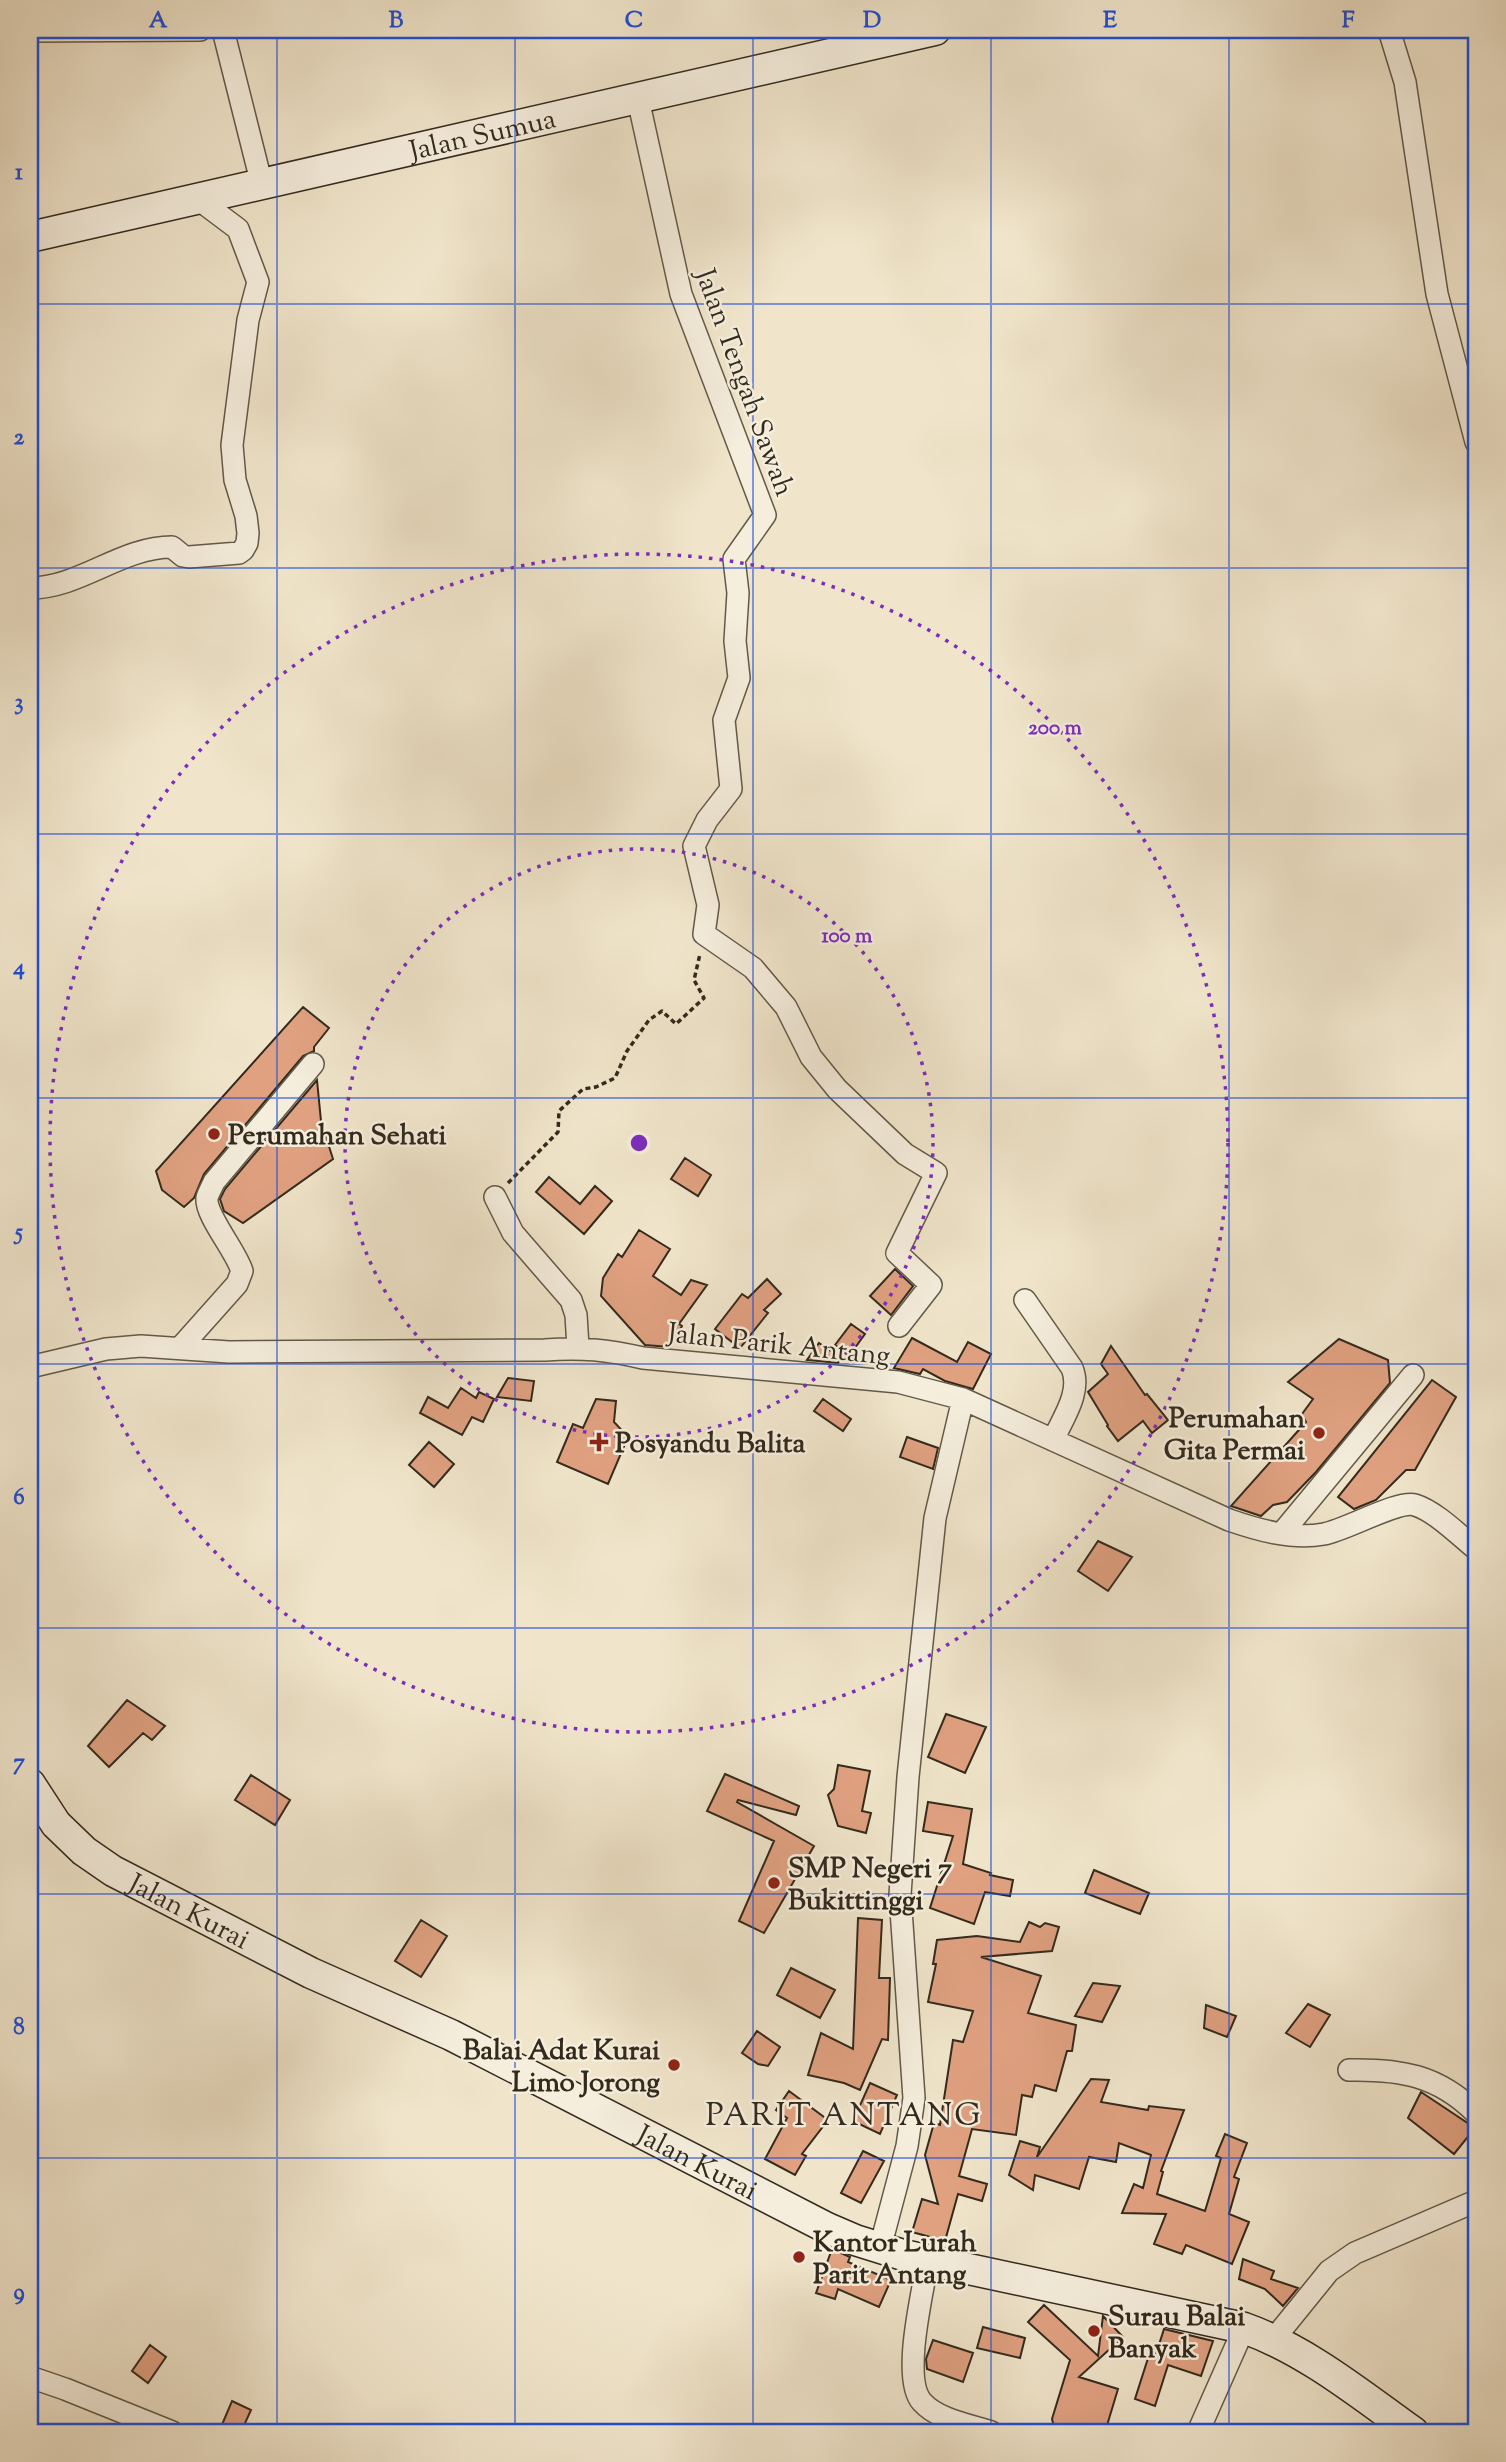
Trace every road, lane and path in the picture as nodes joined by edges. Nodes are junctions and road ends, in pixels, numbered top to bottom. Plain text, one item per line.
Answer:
1 (200, 30) edge
2 (223, 30) edge
3 (934, 30) edge
4 (1389, 30) edge
5 (30, 31) edge
6 (638, 99) junction
7 (262, 185) junction
8 (198, 199) junction
9 (30, 237) edge
10 (1476, 442) edge
11 (30, 588) edge
12 (704, 934) junction
13 (313, 1064) dead end
14 (495, 1197) joint
15 (1025, 1300) dead end
16 (899, 1326) dead end
17 (578, 1347) junction
18 (180, 1348) junction
19 (30, 1367) edge
20 (1413, 1375) dead end
21 (962, 1399) junction
22 (1053, 1440) junction
23 (1282, 1533) junction
24 (1476, 1549) edge
25 (30, 1784) edge
26 (1349, 2070) dead end
27 (1476, 2113) edge
28 (1476, 2201) edge
29 (880, 2248) junction
30 (929, 2260) junction
31 (1244, 2328) junction
32 (1274, 2339) junction
33 (30, 2377) edge
34 (172, 2432) edge
35 (991, 2432) edge
36 (1198, 2432) edge
37 (1413, 2432) edge

1 - 5 street
2 - 7 street
3 - 6 street, Jalan Sumua
4 - 10 street
6 - 7 street, Jalan Sumua
6 - 12 street, Jalan Tengah Sawah
7 - 8 street, Jalan Sumua
8 - 9 street, Jalan Sumua
8 - 11 street
12 - 14 path
12 - 16 street
13 - 18 street
14 - 17 street
15 - 22 street
17 - 18 street, Jalan Parik Antang
17 - 21 street, Jalan Parik Antang
18 - 19 street, Jalan Parik Antang
20 - 23 street
21 - 22 street, Jalan Parik Antang
21 - 29 street
22 - 23 street, Jalan Parik Antang
23 - 24 street, Jalan Parik Antang
25 - 29 street, Jalan Kurai
26 - 27 street
28 - 32 street
29 - 30 street, Jalan Kurai
30 - 31 street, Jalan Kurai
30 - 35 street
31 - 32 street, Jalan Kurai
31 - 36 street
32 - 37 street, Jalan Kurai
33 - 34 street

